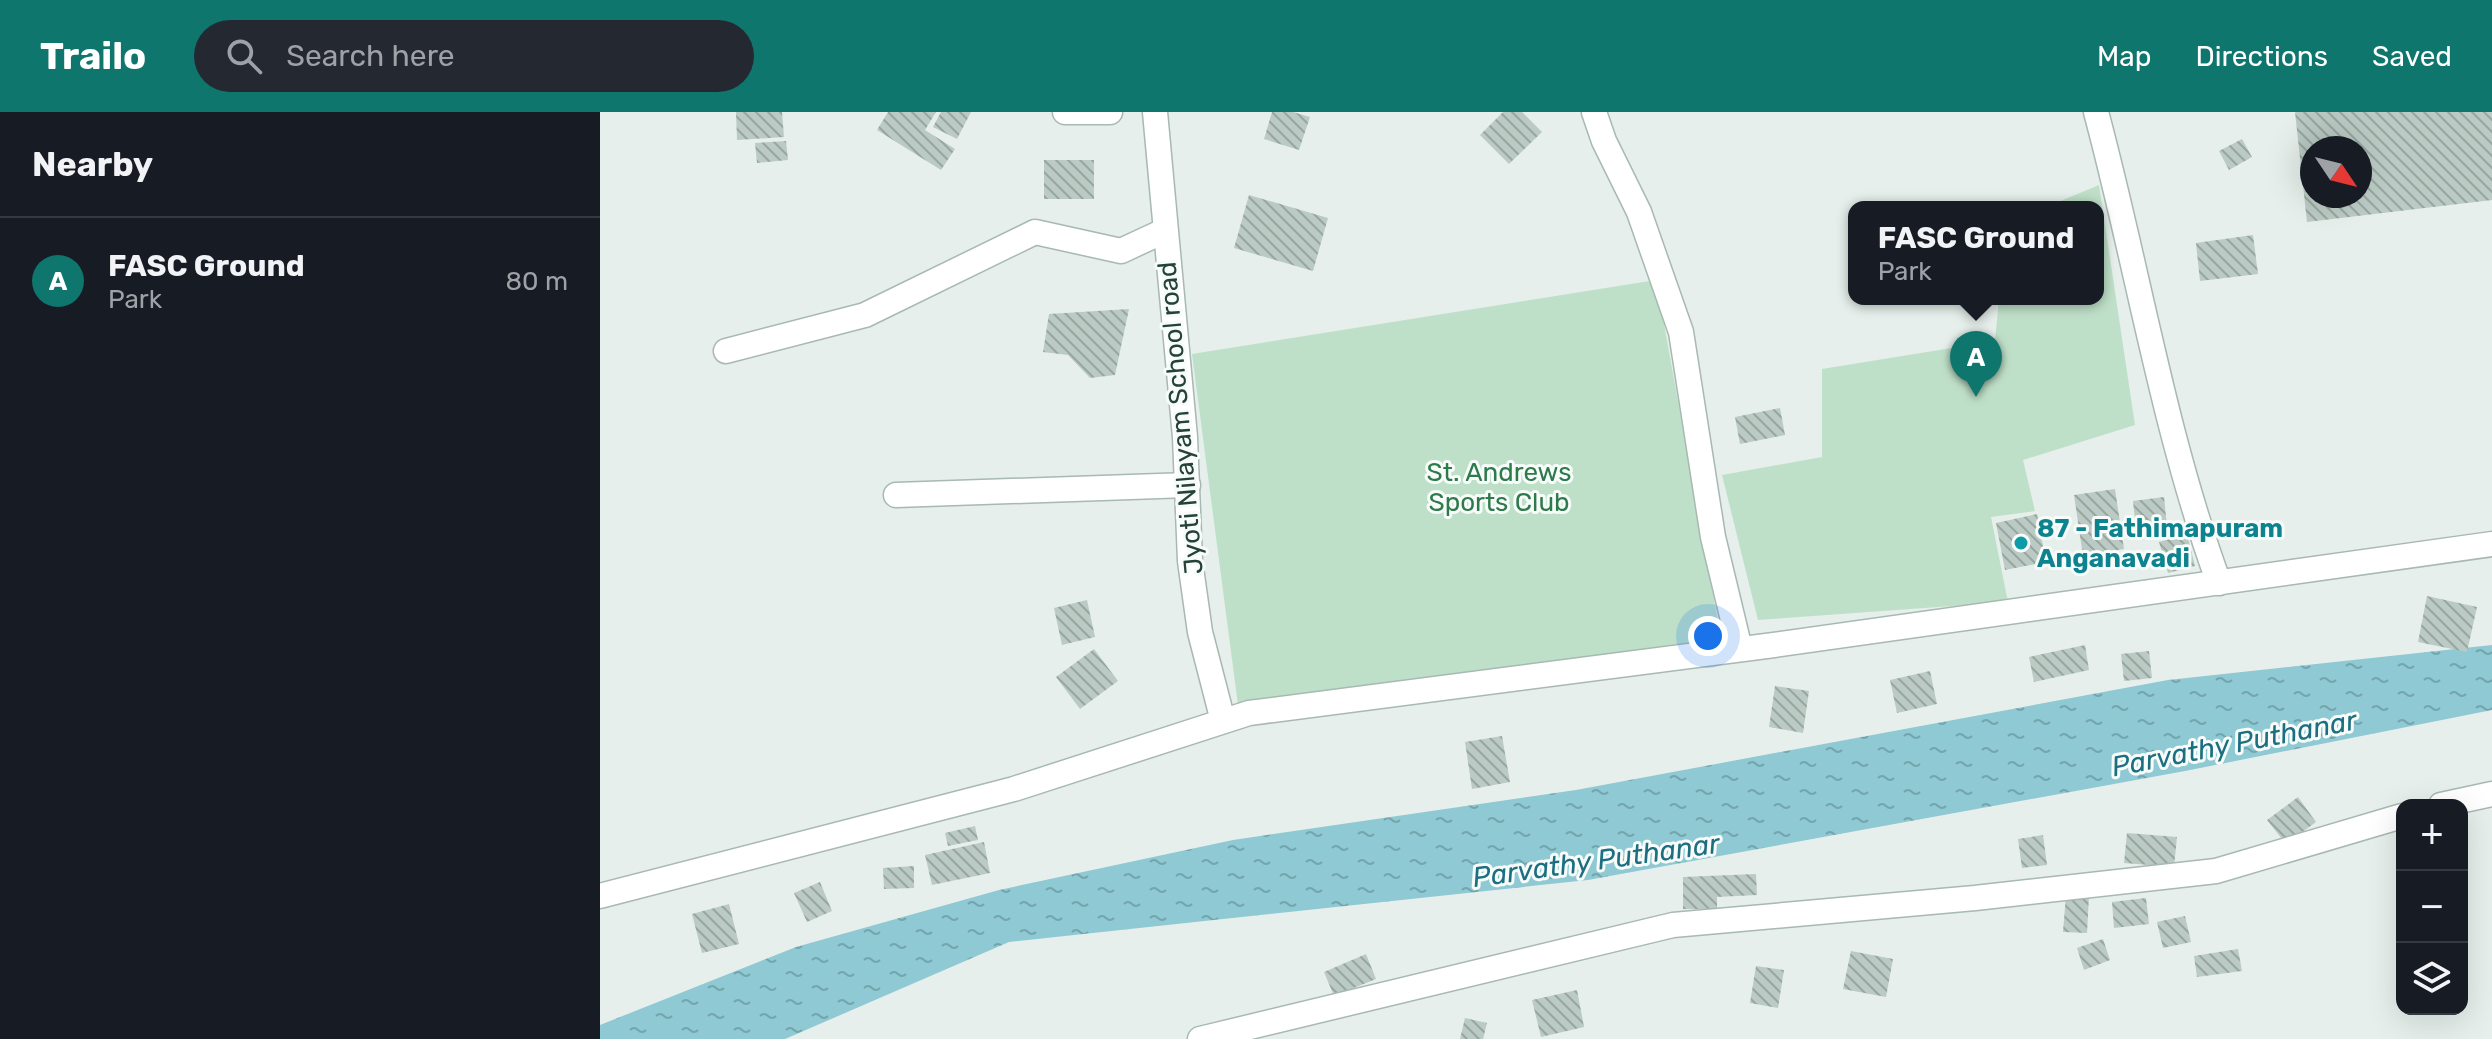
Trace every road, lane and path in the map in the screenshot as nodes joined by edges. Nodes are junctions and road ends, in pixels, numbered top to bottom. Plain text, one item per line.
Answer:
1 (1065, 112) edge
2 (1110, 112) edge
3 (1155, 112) edge
4 (1594, 112) edge
5 (2096, 112) edge
6 (1164, 231) junction
7 (726, 351) dead end
8 (1188, 485) junction
9 (896, 495) dead end
10 (2492, 544) edge
11 (2219, 583) junction
12 (1740, 649) junction
13 (1223, 721) junction
14 (2492, 794) edge
15 (2468, 799) edge
16 (2396, 818) edge
17 (600, 896) edge
18 (1200, 1039) edge

1 - 2 street
3 - 6 street, Jyoti Nilayam School road
4 - 12 street
5 - 11 street
6 - 7 street
6 - 8 street, Jyoti Nilayam School road
8 - 9 street
8 - 13 street, Jyoti Nilayam School road
10 - 11 street
11 - 12 street
12 - 13 street
13 - 17 street
14 - 15 street
16 - 18 street

